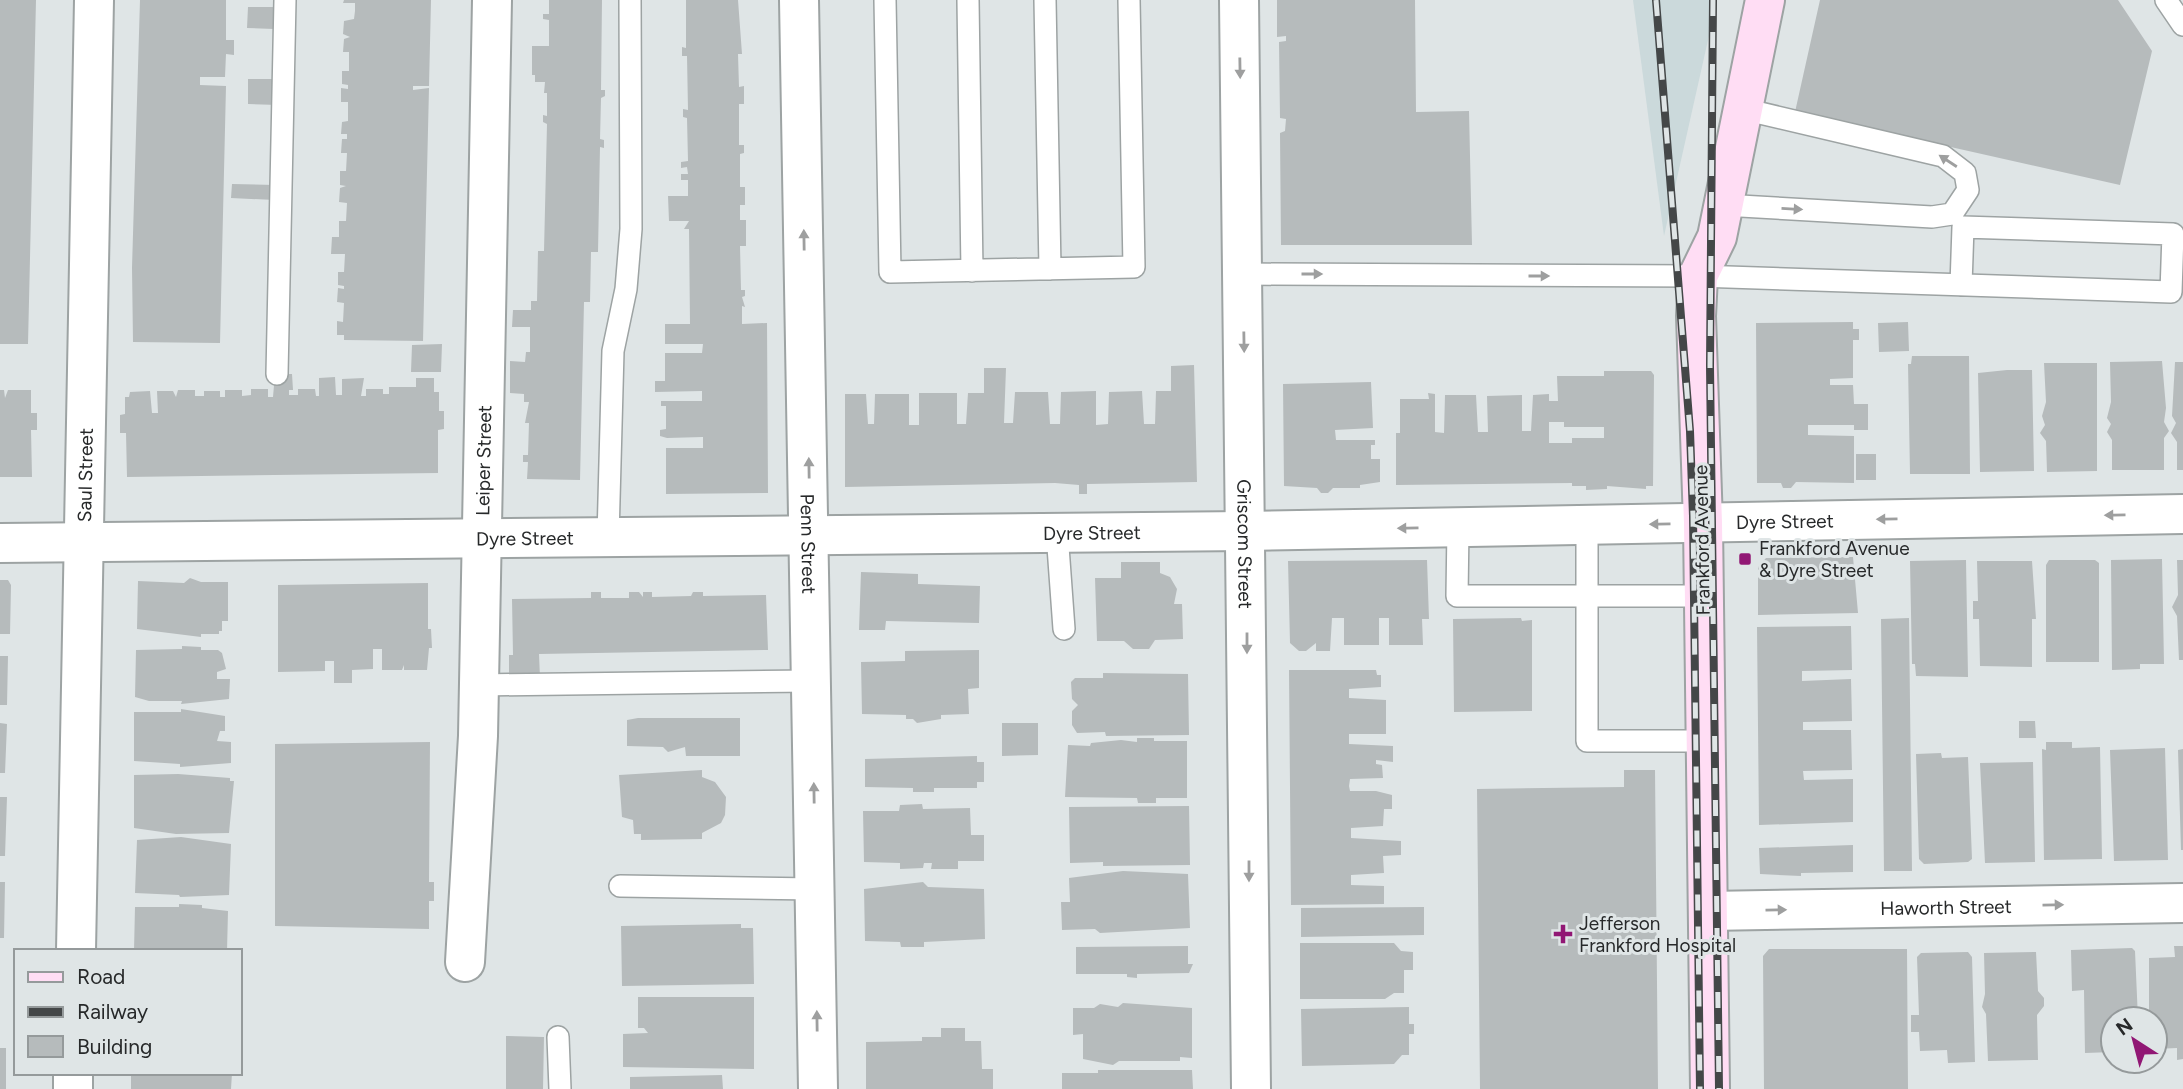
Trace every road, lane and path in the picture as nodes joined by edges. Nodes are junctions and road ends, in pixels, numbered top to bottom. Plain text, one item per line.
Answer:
1 (94, 0) edge
2 (285, 0) edge
3 (492, 0) edge
4 (630, 0) edge
5 (799, 0) edge
6 (886, 0) edge
7 (968, 0) edge
8 (1045, 0) edge
9 (1129, 0) edge
10 (1239, 0) edge
11 (1765, 0) edge
12 (2173, 3) edge
13 (2183, 25) edge
14 (1743, 109) junction
15 (1724, 205) junction
16 (1050, 269) junction
17 (972, 271) junction
18 (1243, 274) junction
19 (1698, 276) junction
20 (1961, 285) junction
21 (277, 374) dead end
22 (2183, 514) edge
23 (1703, 523) junction
24 (1587, 525) junction
25 (1458, 527) junction
26 (1247, 531) junction
27 (1057, 533) junction
28 (811, 535) junction
29 (608, 537) junction
30 (480, 539) junction
31 (83, 542) junction
32 (0, 543) edge
33 (1587, 596) junction
34 (1704, 596) junction
35 (1064, 629) dead end
36 (812, 681) junction
37 (478, 685) junction
38 (1706, 740) junction
39 (620, 886) dead end
40 (816, 890) junction
41 (2183, 903) edge
42 (1708, 911) junction
43 (76, 949) edge
44 (465, 962) dead end
45 (558, 1037) dead end
46 (560, 1089) edge
47 (818, 1089) edge
48 (1251, 1089) edge
49 (1710, 1089) edge

1 - 31 street, Saul Street
2 - 21 lane
3 - 30 street, Leiper Street
4 - 29 lane
28 -> 5 street, Penn Street
6 - 17 lane
7 - 17 lane
8 - 16 lane
9 - 16 lane
10 -> 18 street, Griscom Street
11 - 14 main road, Frankford Avenue
12 - 13 lane
14 - 15 main road, Frankford Avenue
15 -> 14 lane
15 - 19 main road, Frankford Avenue
16 - 17 lane
18 -> 19 lane
18 -> 26 street, Griscom Street
19 - 20 lane
19 - 23 main road, Frankford Avenue
20 - 20 lane
22 -> 23 street, Dyre Street
23 -> 24 street, Dyre Street
23 - 34 main road, Frankford Avenue
24 - 25 street, Dyre Street
24 - 33 lane
25 -> 26 street, Dyre Street
25 - 33 lane
26 - 27 street, Dyre Street
26 -> 48 street, Griscom Street
27 - 28 street, Dyre Street
27 - 35 lane
28 - 29 street, Dyre Street
28 - 36 street, Penn Street
29 - 30 street, Dyre Street
30 - 31 street, Dyre Street
30 - 37 street, Leiper Street
31 - 32 street, Dyre Street
31 - 43 street, Saul Street
33 - 34 lane
33 - 38 lane
34 - 38 main road, Frankford Avenue
36 - 37 lane
40 -> 36 street, Penn Street
37 - 44 street, Leiper Street
38 - 42 main road, Frankford Avenue
39 - 40 lane
47 -> 40 street, Penn Street
42 -> 41 street, Haworth Street
42 - 49 main road, Frankford Avenue
45 - 46 lane

